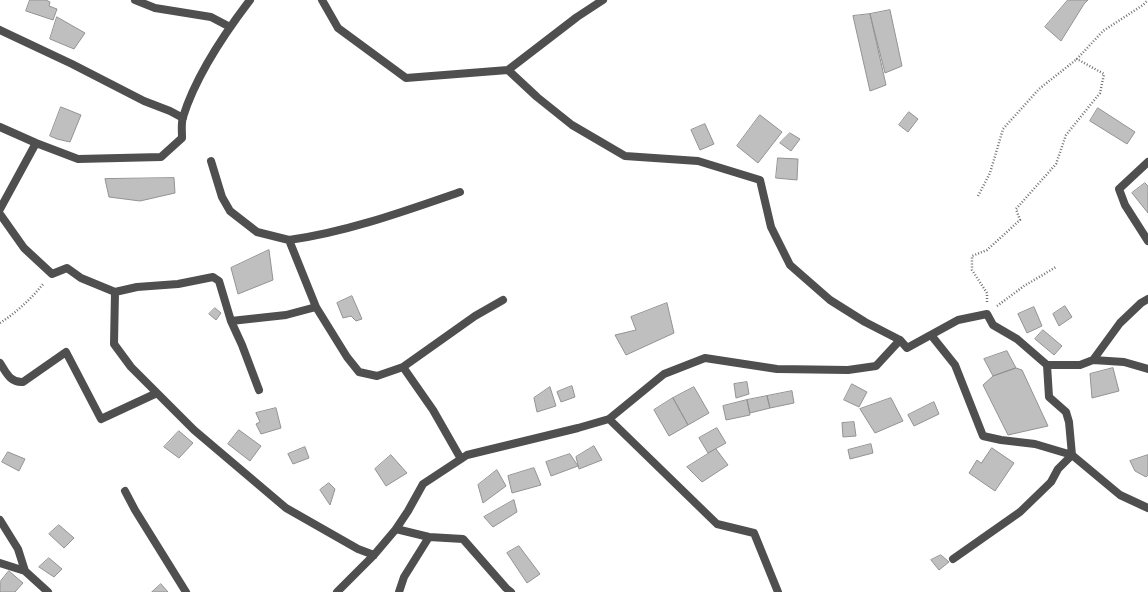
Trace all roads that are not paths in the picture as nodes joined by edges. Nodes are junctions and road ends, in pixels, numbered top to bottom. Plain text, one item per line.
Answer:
1 (135, 0) edge
2 (250, 0) edge
3 (322, 0) edge
4 (603, 0) edge
5 (230, 27) junction
6 (0, 30) edge
7 (508, 70) junction
8 (183, 118) junction
9 (0, 127) edge
10 (36, 143) junction
11 (211, 161) dead end
12 (1148, 162) edge
13 (460, 192) dead end
14 (0, 209) edge
15 (0, 214) edge
16 (289, 240) junction
17 (1148, 242) edge
18 (114, 292) junction
19 (1148, 299) edge
20 (503, 300) dead end
21 (316, 307) junction
22 (230, 321) junction
23 (931, 335) junction
24 (900, 340) junction
25 (1093, 360) junction
26 (0, 363) edge
27 (1047, 366) junction
28 (403, 367) junction
29 (1148, 369) edge
30 (259, 390) dead end
31 (157, 393) junction
32 (609, 419) junction
33 (1072, 455) junction
34 (461, 459) junction
35 (125, 491) dead end
36 (1148, 508) edge
37 (0, 520) edge
38 (396, 529) junction
39 (429, 537) junction
40 (374, 555) junction
41 (954, 559) dead end
42 (0, 563) edge
43 (25, 571) junction
44 (48, 592) edge
45 (186, 592) edge
46 (337, 592) edge
47 (399, 592) edge
48 (511, 592) edge
49 (778, 592) edge

1 - 5 street
2 - 5 street
3 - 7 street
4 - 7 street
5 - 8 street
6 - 8 street
7 - 24 street
8 - 10 street
9 - 10 street
10 - 14 street
11 - 16 street
12 - 17 street
13 - 16 street
15 - 18 street
16 - 21 street
18 - 22 street
18 - 31 street
19 - 25 street
20 - 28 street
21 - 22 street
21 - 28 street
22 - 30 street
23 - 24 street
23 - 27 street
23 - 33 street
24 - 32 street
25 - 27 street
25 - 29 street
26 - 31 street
27 - 33 street
28 - 34 street
31 - 40 street
32 - 34 street
32 - 49 street
33 - 36 street
33 - 41 street
34 - 38 street
35 - 45 street
37 - 43 street
38 - 39 street
38 - 40 street
39 - 47 street
39 - 48 street
40 - 46 street
42 - 43 street
43 - 44 street

